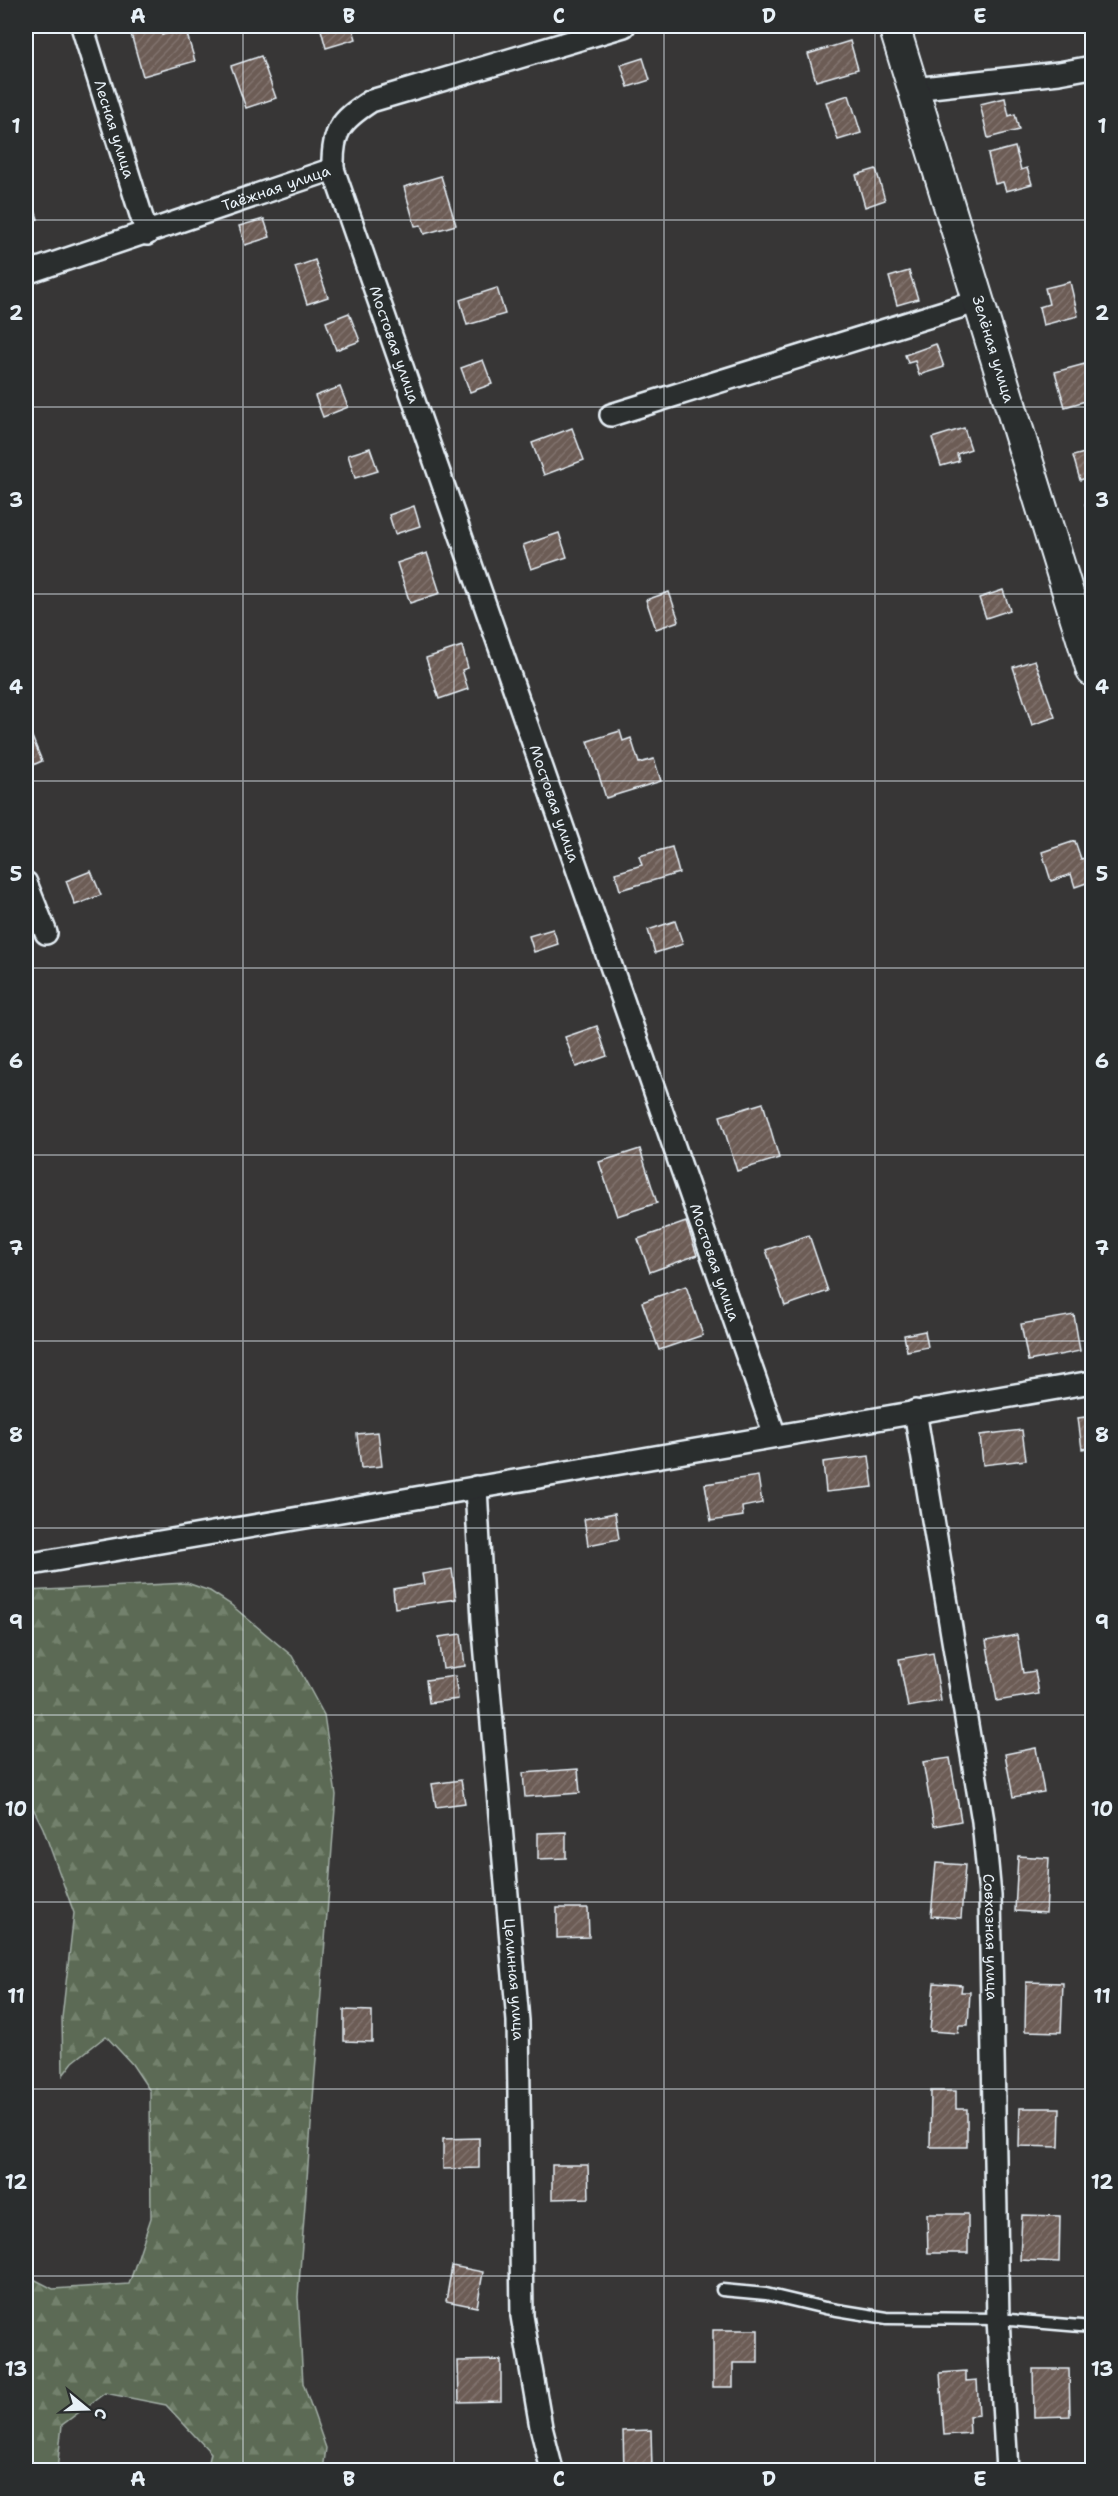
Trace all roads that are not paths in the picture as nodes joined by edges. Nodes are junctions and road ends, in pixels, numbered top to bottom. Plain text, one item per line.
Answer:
1 (82, 26) edge
2 (624, 26) edge
3 (894, 26) edge
4 (1092, 67) edge
5 (913, 88) junction
6 (333, 170) junction
7 (147, 234) junction
8 (26, 273) edge
9 (979, 301) junction
10 (611, 416) dead end
11 (1092, 671) edge
12 (26, 883) edge
13 (46, 933) dead end
14 (1092, 1382) edge
15 (915, 1412) junction
16 (775, 1436) junction
17 (476, 1487) junction
18 (26, 1565) edge
19 (722, 2290) dead end
20 (998, 2319) junction
21 (1092, 2326) edge
22 (552, 2470) edge
23 (1007, 2470) edge

1 - 7 street, Лесная улица
2 - 6 street, Таёжная улица
3 - 5 main road, Зелёная улица
4 - 5 street
5 - 9 main road, Зелёная улица
6 - 7 street, Таёжная улица
6 - 16 street, Мостовая улица
7 - 8 street, Таёжная улица
9 - 10 street
9 - 11 main road, Зелёная улица
12 - 13 street
14 - 15 street
15 - 16 street
15 - 20 street, Совхозная улица
16 - 17 street
17 - 18 street
17 - 22 street, Целинная улица
19 - 20 lane
20 - 21 lane
20 - 23 street, Совхозная улица

